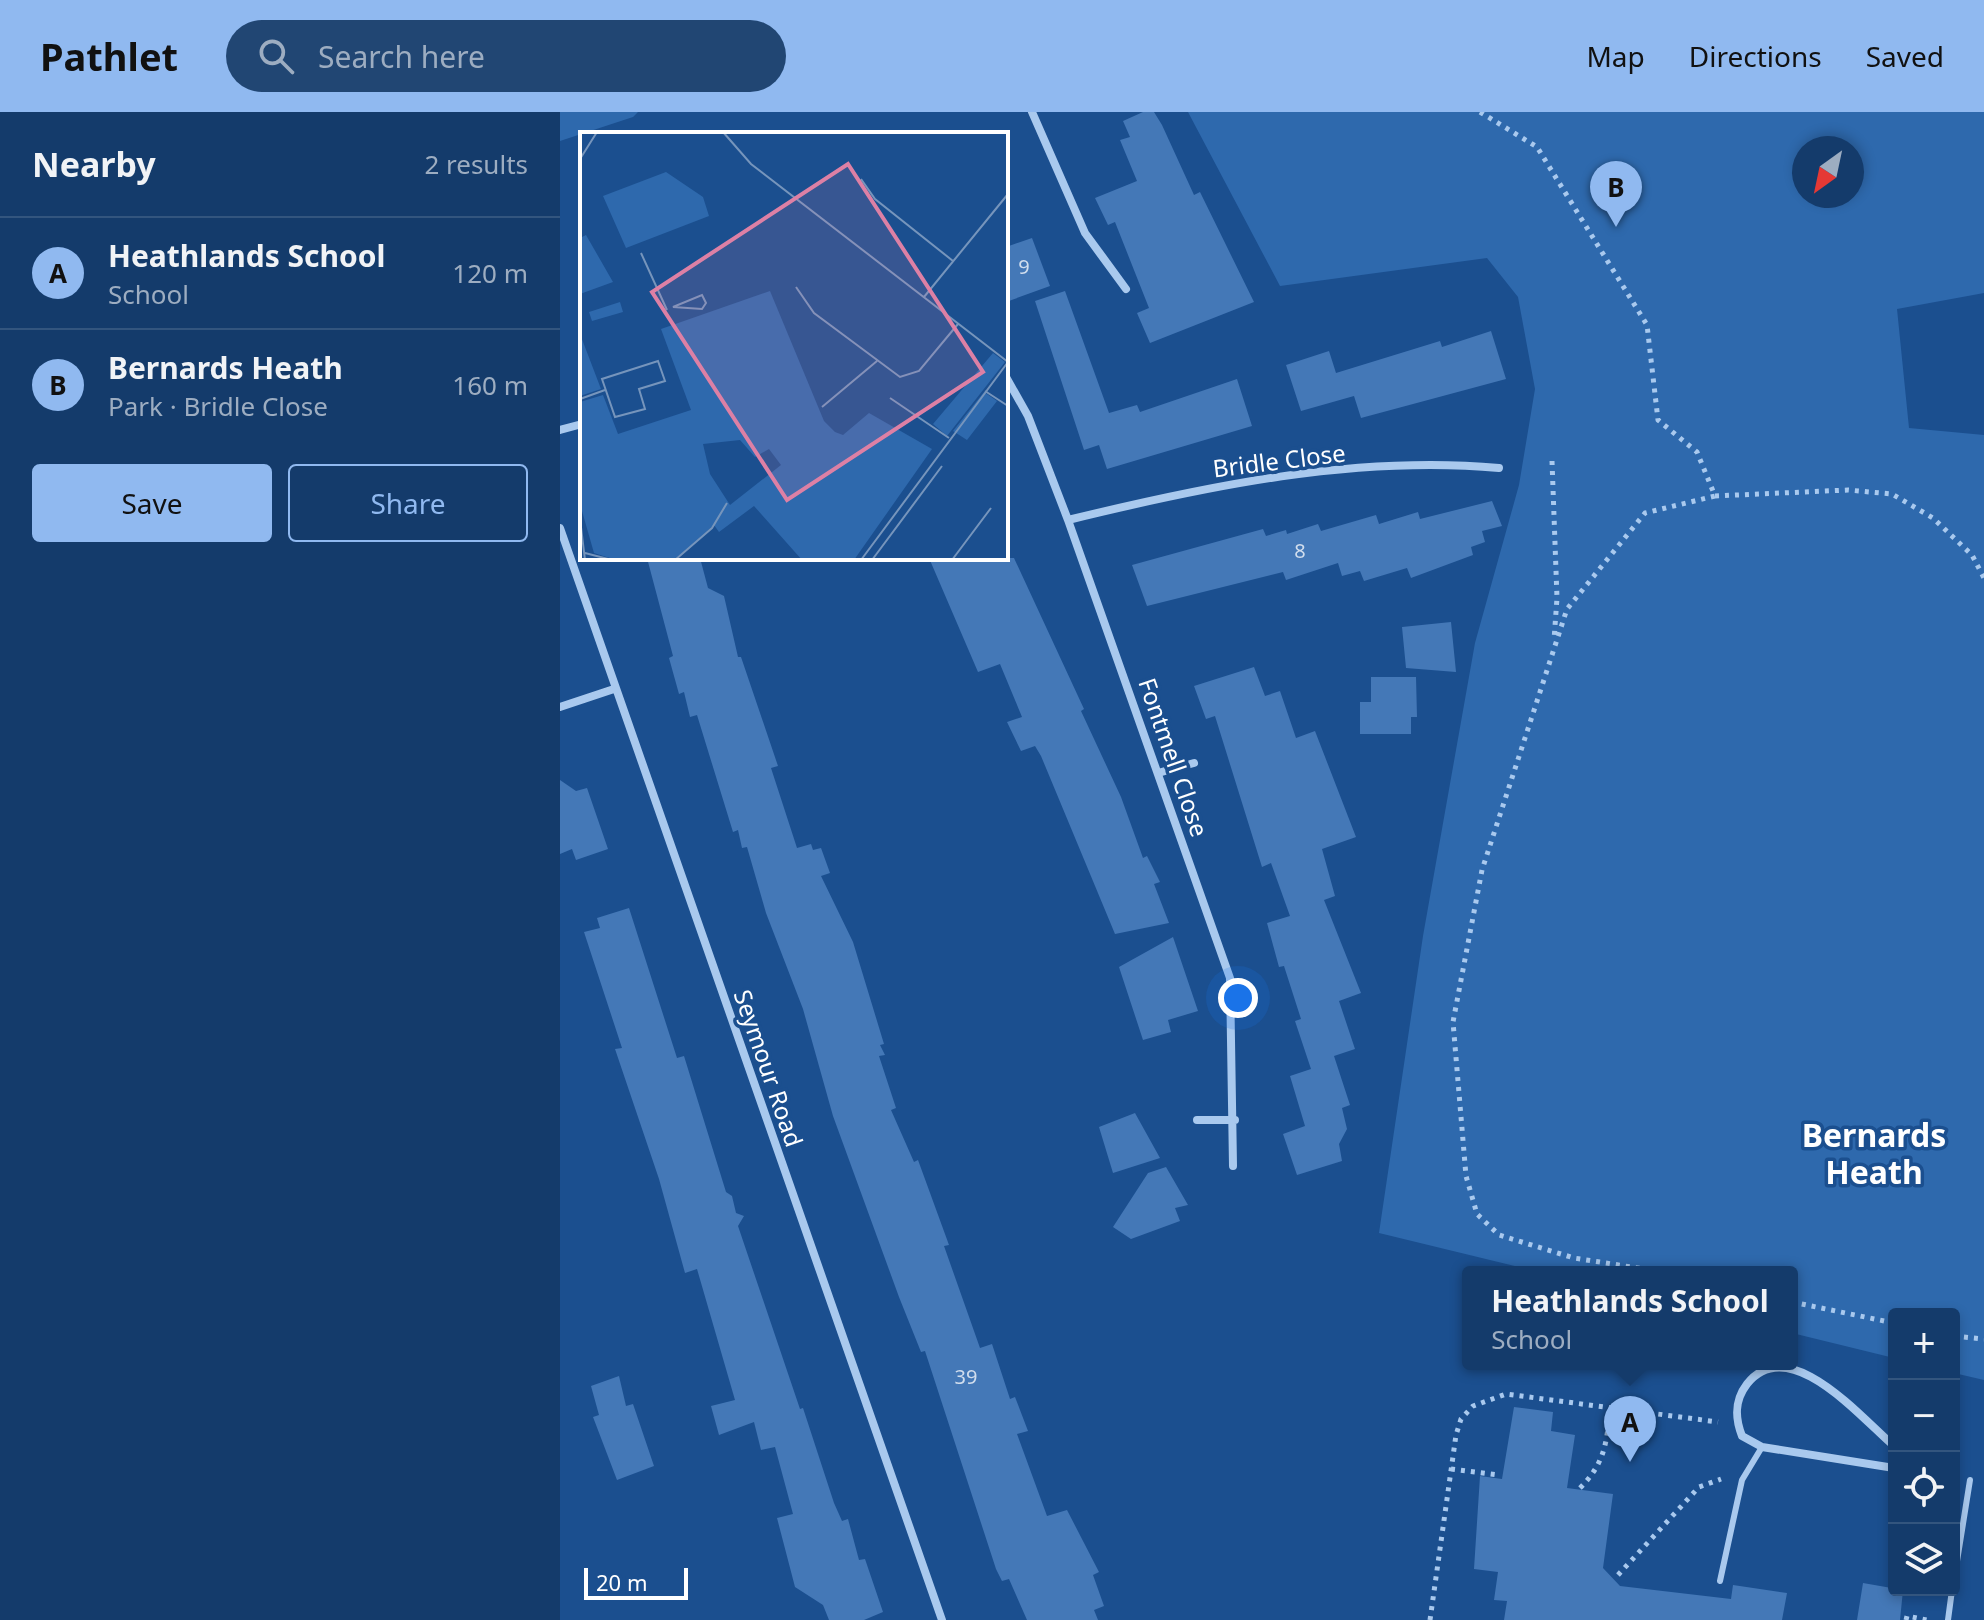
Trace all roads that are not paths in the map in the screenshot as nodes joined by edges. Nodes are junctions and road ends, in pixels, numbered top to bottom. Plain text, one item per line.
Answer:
1 (1032, 112) edge
2 (1126, 289) dead end
3 (1008, 381) edge
4 (580, 425) edge
5 (560, 430) edge
6 (1499, 468) dead end
7 (1068, 520) junction
8 (560, 528) edge
9 (614, 689) junction
10 (560, 707) edge
11 (1194, 763) dead end
12 (1158, 773) junction
13 (1197, 1120) dead end
14 (1235, 1120) junction
15 (1233, 1166) dead end
16 (1771, 1370) edge
17 (1798, 1370) edge
18 (1888, 1441) edge
19 (1762, 1447) junction
20 (1888, 1467) edge
21 (1970, 1480) dead end
22 (1960, 1542) edge
23 (1720, 1581) dead end
24 (1951, 1596) edge
25 (942, 1620) edge
26 (1948, 1620) edge

1 - 2 street
3 - 7 street, Fontmell Close
4 - 5 street
6 - 7 street, Bridle Close
7 - 12 street, Fontmell Close
8 - 9 street, Seymour Road
9 - 10 street
9 - 25 street, Seymour Road
11 - 12 street
12 - 14 street, Fontmell Close
13 - 14 street
14 - 15 street, Fontmell Close
16 - 19 street
17 - 18 street
19 - 20 street
19 - 23 lane
21 - 22 lane
24 - 26 lane

